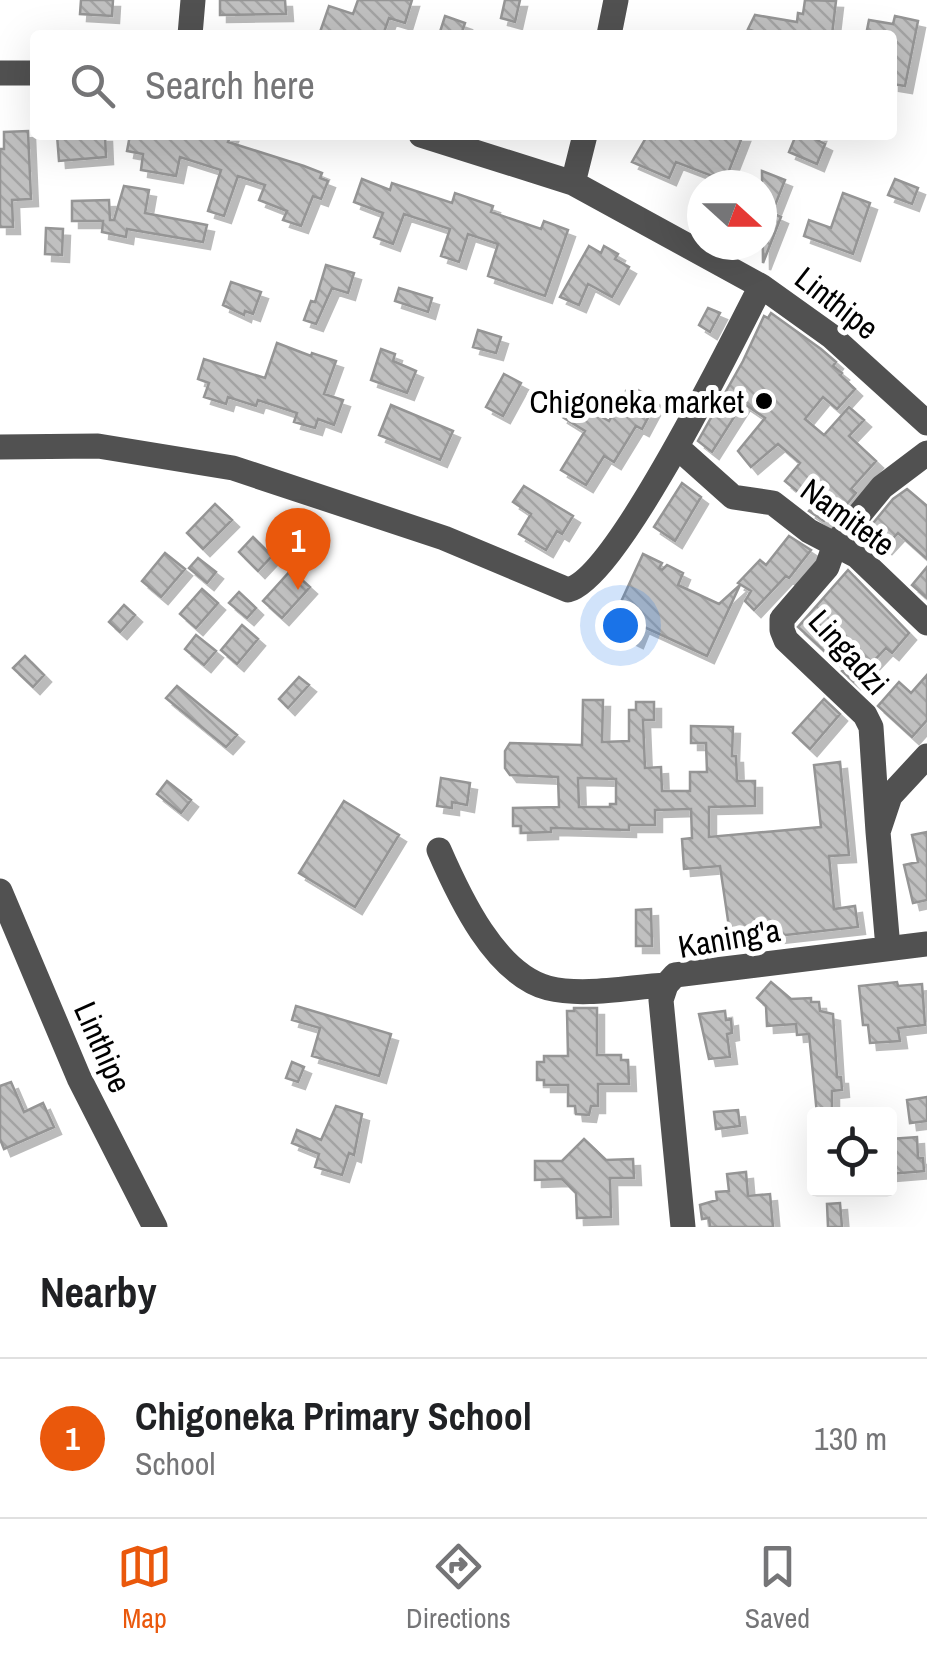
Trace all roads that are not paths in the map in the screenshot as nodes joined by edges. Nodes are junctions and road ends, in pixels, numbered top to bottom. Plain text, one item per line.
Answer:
1 (193, 0) edge
2 (616, 0) edge
3 (190, 30) edge
4 (610, 30) edge
5 (0, 73) edge
6 (30, 74) edge
7 (437, 140) edge
8 (584, 140) edge
9 (573, 184) junction
10 (761, 286) junction
11 (927, 422) edge
12 (677, 447) junction
13 (0, 448) edge
14 (927, 453) edge
15 (834, 544) junction
16 (927, 623) edge
17 (927, 756) edge
18 (878, 832) junction
19 (439, 850) dead end
20 (0, 890) edge
21 (927, 944) edge
22 (888, 948) junction
23 (666, 986) junction
24 (154, 1227) edge
25 (683, 1227) edge

1 - 3 street
2 - 4 street
5 - 6 street
7 - 9 street, Linthipe
8 - 9 street
9 - 10 street, Linthipe
10 - 11 street, Linthipe
10 - 12 street
12 - 13 street
12 - 15 street, Namitete
14 - 15 street, Lingadzi
15 - 16 street, Namitete
15 - 18 street, Lingadzi
17 - 18 street
18 - 22 street
19 - 23 street
20 - 24 street, Linthipe
21 - 22 street, Kaning'a
22 - 23 street, Kaning'a
23 - 25 street, Kaning'a

